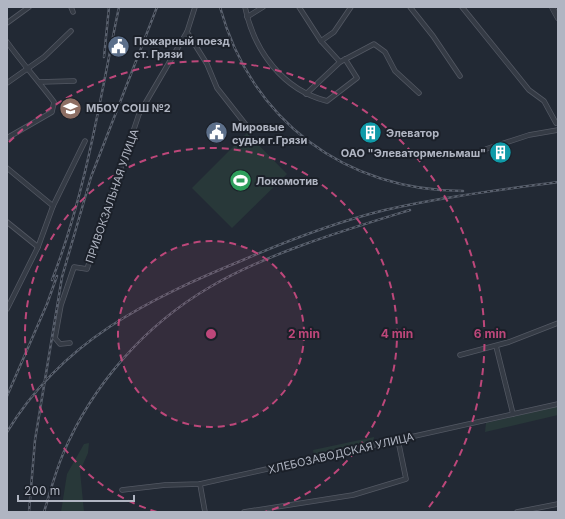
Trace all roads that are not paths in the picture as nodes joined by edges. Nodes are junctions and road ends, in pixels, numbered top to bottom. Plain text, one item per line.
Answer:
1 (29, 7) edge
2 (71, 7) edge
3 (195, 7) edge
4 (245, 7) edge
5 (263, 7) edge
6 (299, 7) edge
7 (351, 7) edge
8 (410, 7) edge
9 (462, 7) edge
10 (552, 7) edge
11 (73, 12) dead end
12 (247, 17) junction
13 (558, 18) edge
14 (7, 23) edge
15 (71, 31) dead end
16 (187, 32) junction
17 (321, 41) junction
18 (7, 42) edge
19 (345, 60) junction
20 (340, 62) junction
21 (27, 70) junction
22 (460, 76) dead end
23 (74, 81) dead end
24 (40, 82) junction
25 (7, 83) edge
26 (419, 93) dead end
27 (306, 94) junction
28 (556, 123) dead end
29 (250, 130) dead end
30 (558, 130) edge
31 (7, 138) edge
32 (85, 141) dead end
33 (486, 149) dead end
34 (7, 168) edge
35 (53, 206) junction
36 (7, 222) edge
37 (38, 247) junction
38 (7, 309) edge
39 (558, 323) edge
40 (70, 343) dead end
41 (496, 346) junction
42 (460, 355) dead end
43 (558, 404) edge
44 (513, 414) junction
45 (398, 440) junction
46 (200, 484) junction
47 (122, 490) dead end
48 (558, 504) edge
49 (204, 512) edge
50 (244, 512) edge
51 (517, 512) edge

1 - 14 street
2 - 11 street
3 - 16 street, ПРИВОКЗАЛЬНАЯ УЛИЦА
4 - 12 street
5 - 12 street
6 - 17 street
7 - 17 street
8 - 22 street
9 - 28 street
10 - 13 street
12 - 27 street
15 - 21 street
16 - 29 street
16 - 40 street, ПРИВОКЗАЛЬНАЯ УЛИЦА
17 - 20 street
18 - 21 street
19 - 20 street
19 - 26 street
19 - 27 street
20 - 27 street
21 - 24 street
21 - 25 street
23 - 24 street
24 - 31 street
30 - 33 street
32 - 35 street
34 - 35 street
35 - 37 street
36 - 37 street
37 - 38 street
39 - 41 street
41 - 42 street
41 - 44 street
43 - 44 street, ХЛЕБОЗАВОДСКАЯ УЛИЦА
44 - 45 street, ХЛЕБОЗАВОДСКАЯ УЛИЦА
45 - 46 street, ХЛЕБОЗАВОДСКАЯ УЛИЦА
45 - 50 street
46 - 47 street, ХЛЕБОЗАВОДСКАЯ УЛИЦА
46 - 49 street
48 - 51 street

